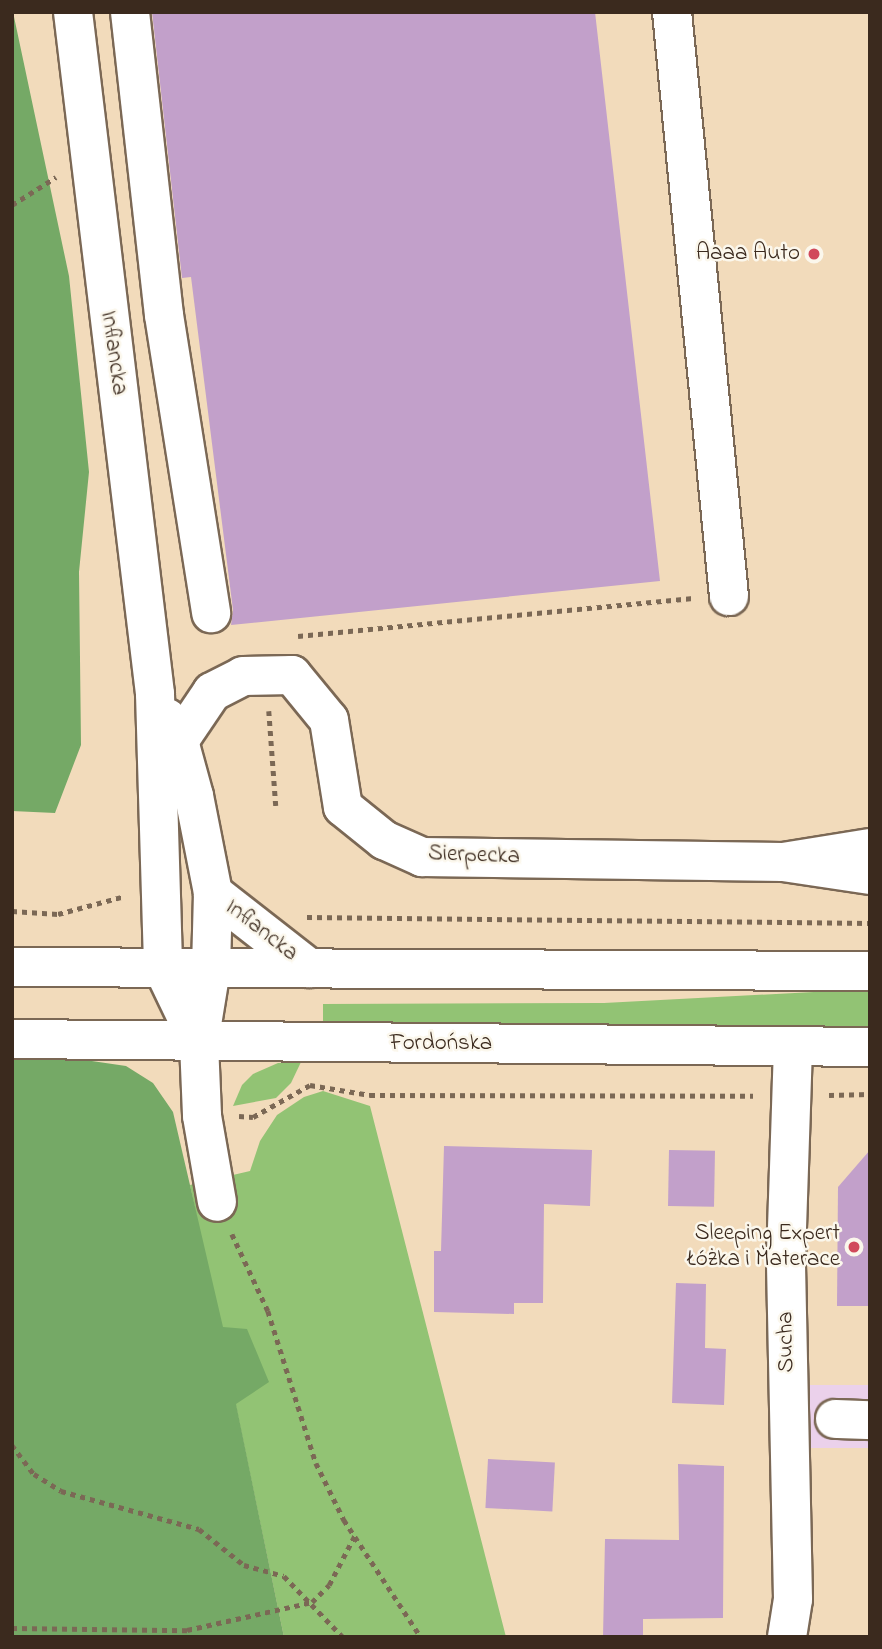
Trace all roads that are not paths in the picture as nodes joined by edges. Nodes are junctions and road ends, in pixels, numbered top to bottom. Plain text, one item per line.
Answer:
1 (73, 12) edge
2 (130, 12) edge
3 (672, 12) edge
4 (163, 305) junction
5 (107, 314) junction
6 (199, 533) junction
7 (138, 545) junction
8 (729, 596) road end
9 (211, 612) dead end
10 (155, 694) junction
11 (180, 741) junction
12 (870, 848) edge
13 (783, 862) junction
14 (870, 875) edge
15 (213, 893) junction
16 (12, 967) edge
17 (163, 968) junction
18 (309, 968) junction
19 (211, 969) junction
20 (870, 971) edge
21 (12, 1039) edge
22 (199, 1043) junction
23 (793, 1046) junction
24 (870, 1047) edge
25 (216, 1202) road end
26 (787, 1637) edge

1 - 5 street, Inflancka
2 - 4 street
3 - 8 street
4 - 5 street
4 - 6 street
5 - 7 street, Inflancka
6 - 7 street
6 - 9 street
7 - 10 street, Inflancka
10 - 11 street, Inflancka
10 - 17 street, Inflancka
11 - 13 street, Sierpecka
11 - 15 street, Inflancka
12 - 13 street
13 - 14 street
15 - 18 street, Inflancka
15 - 19 street, Inflancka
16 - 17 street
17 - 19 street
17 - 22 street
18 - 19 street
18 - 20 street
19 - 22 street, Inflancka
21 - 22 street, Fordońska
22 - 23 street, Fordońska
22 - 25 street
23 - 24 street, Fordońska
23 - 26 street, Sucha

